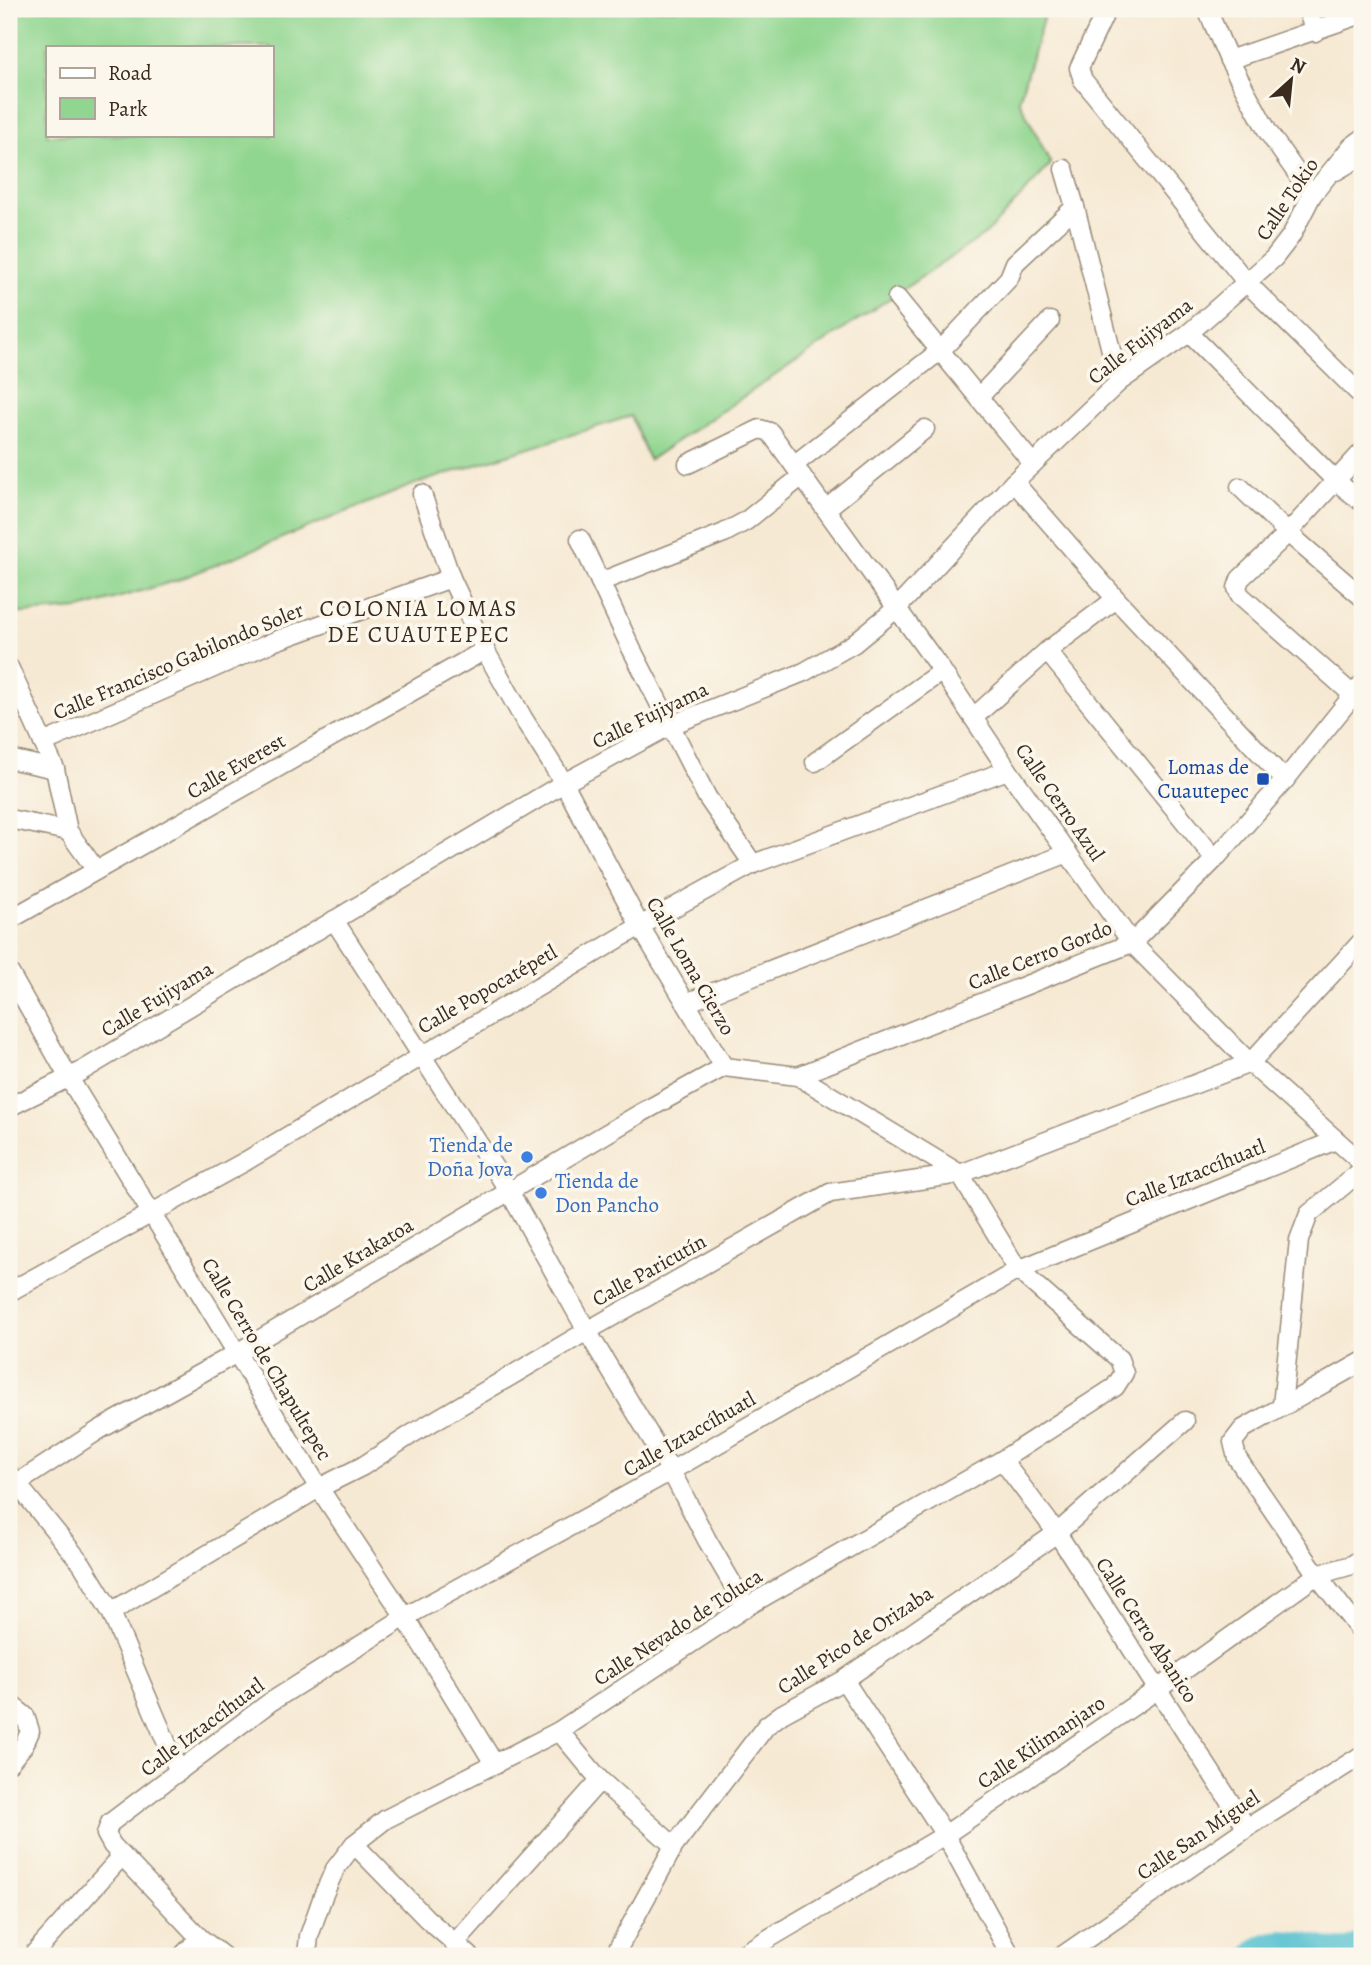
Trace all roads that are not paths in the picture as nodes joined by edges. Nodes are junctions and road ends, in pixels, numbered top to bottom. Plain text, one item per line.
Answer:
1 (1107, 9) edge
2 (1208, 9) edge
3 (1307, 9) edge
4 (1362, 15) edge
5 (1315, 32) junction
6 (1229, 60) junction
7 (1362, 139) edge
8 (1362, 156) edge
9 (1063, 169) dead end
10 (1330, 174) junction
11 (1312, 195) junction
12 (1075, 207) junction
13 (1247, 283) junction
14 (897, 298) dead end
15 (1050, 321) dead end
16 (1189, 333) junction
17 (941, 350) junction
18 (1119, 382) junction
19 (1362, 396) edge
20 (979, 397) junction
21 (925, 429) dead end
22 (1362, 452) edge
23 (688, 464) dead end
24 (1032, 464) junction
25 (799, 470) junction
26 (1014, 482) junction
27 (1337, 482) junction
28 (1240, 487) dead end
29 (422, 494) dead end
30 (1362, 502) edge
31 (827, 509) junction
32 (1288, 533) junction
33 (580, 539) dead end
34 (451, 578) junction
35 (600, 582) junction
36 (1362, 597) edge
37 (1116, 599) junction
38 (896, 609) junction
39 (485, 650) junction
40 (1047, 651) junction
41 (9, 667) edge
42 (942, 671) junction
43 (1359, 694) edge
44 (974, 717) junction
45 (669, 726) junction
46 (43, 743) junction
47 (9, 760) edge
48 (815, 762) dead end
49 (55, 769) junction
50 (1008, 769) junction
51 (1285, 780) junction
52 (565, 783) junction
53 (9, 819) edge
54 (68, 831) junction
55 (1068, 853) junction
56 (1215, 859) junction
57 (753, 864) junction
58 (96, 870) junction
59 (9, 920) edge
60 (334, 920) junction
61 (640, 926) junction
62 (1362, 941) edge
63 (1132, 943) junction
64 (9, 972) edge
65 (686, 1003) junction
66 (421, 1054) junction
67 (1250, 1063) junction
68 (724, 1067) junction
69 (798, 1076) junction
70 (69, 1078) junction
71 (9, 1107) edge
72 (1336, 1140) junction
73 (1362, 1164) edge
74 (1362, 1170) edge
75 (960, 1174) junction
76 (509, 1191) junction
77 (152, 1215) junction
78 (1018, 1270) junction
79 (9, 1292) edge
80 (587, 1332) junction
81 (237, 1353) junction
82 (1362, 1362) edge
83 (1125, 1373) joint
84 (1282, 1406) junction
85 (1185, 1421) dead end
86 (1002, 1460) junction
87 (671, 1471) junction
88 (11, 1484) edge
89 (318, 1488) junction
90 (1058, 1532) junction
91 (1362, 1558) edge
92 (1317, 1575) junction
93 (746, 1607) junction
94 (111, 1612) junction
95 (405, 1617) junction
96 (1362, 1633) edge
97 (844, 1680) junction
98 (1158, 1689) junction
99 (9, 1703) edge
100 (559, 1731) junction
101 (1362, 1755) edge
102 (9, 1763) edge
103 (495, 1765) junction
104 (179, 1772) junction
105 (600, 1780) junction
106 (1247, 1828) junction
107 (946, 1835) junction
108 (354, 1843) junction
109 (674, 1846) junction
110 (122, 1856) junction
111 (200, 1938) junction
112 (454, 1944) junction
113 (32, 1956) edge
114 (182, 1956) edge
115 (223, 1956) edge
116 (307, 1956) edge
117 (470, 1956) edge
118 (614, 1956) edge
119 (739, 1956) edge
120 (1011, 1956) edge
121 (1062, 1956) edge

1 - 13 street
2 - 6 street
3 - 5 street
4 - 5 street
5 - 6 street
6 - 11 street
7 - 10 street, Calle Tokio
8 - 10 street
9 - 12 street
10 - 11 street, Calle Tokio
11 - 13 street, Calle Tokio
12 - 17 street
12 - 18 street
13 - 16 street, Calle Fujiyama
13 - 19 street
14 - 17 street
15 - 20 street
16 - 18 street, Calle Fujiyama
16 - 27 street
17 - 20 street
17 - 25 street
18 - 24 street, Calle Fujiyama
20 - 24 street
21 - 31 street
22 - 27 street
23 - 25 street, Calle Cerro Azul
24 - 26 street, Calle Fujiyama
25 - 31 street, Calle Cerro Azul
25 - 35 street
26 - 37 street
26 - 38 street, Calle Fujiyama
27 - 30 street
27 - 32 street
28 - 32 street
29 - 34 street, Calle Loma Cierzo
31 - 38 street, Calle Cerro Azul
32 - 36 street
32 - 43 street
33 - 35 street
34 - 39 street, Calle Loma Cierzo
34 - 46 street, Calle Francisco Gabilondo Soler
35 - 45 street
37 - 40 street
37 - 51 street
38 - 42 street, Calle Cerro Azul
38 - 45 street, Calle Fujiyama
39 - 52 street, Calle Loma Cierzo
39 - 58 street, Calle Everest
40 - 44 street
40 - 56 street
41 - 46 street
42 - 44 street, Calle Cerro Azul
42 - 48 street
43 - 51 street, Calle Cerro Gordo
44 - 50 street, Calle Cerro Azul
45 - 52 street, Calle Fujiyama
45 - 57 street
46 - 49 street
47 - 49 street
49 - 54 street
50 - 55 street, Calle Cerro Azul
50 - 57 street, Calle Popocatépetl
51 - 56 street, Calle Cerro Gordo
52 - 60 street, Calle Fujiyama
52 - 61 street, Calle Loma Cierzo
53 - 54 street
54 - 58 street
55 - 63 street, Calle Cerro Azul
55 - 65 street
56 - 63 street, Calle Cerro Gordo
57 - 61 street, Calle Popocatépetl
58 - 59 street, Calle Everest
60 - 66 street
60 - 70 street, Calle Fujiyama
61 - 65 street, Calle Loma Cierzo
61 - 66 street, Calle Popocatépetl
62 - 67 street
63 - 67 street, Calle Cerro Azul
63 - 69 street, Calle Cerro Gordo
64 - 70 street, Calle Cerro de Chapultepec
65 - 68 street, Calle Loma Cierzo
66 - 76 street
66 - 77 street, Calle Popocatépetl
67 - 72 street, Calle Cerro Azul
67 - 75 street, Calle Paricutín
68 - 69 street, Calle Loma Cierzo
68 - 76 street, Calle Krakatoa
69 - 75 street, Calle Loma Cierzo
70 - 71 street, Calle Fujiyama
70 - 77 street, Calle Cerro de Chapultepec
72 - 73 street, Calle Cerro Azul
72 - 78 street, Calle Iztaccíhuatl
74 - 84 street
75 - 78 street, Calle Loma Cierzo
75 - 80 street, Calle Paricutín
76 - 80 street
76 - 81 street, Calle Krakatoa
77 - 79 street, Calle Popocatépetl
77 - 81 street, Calle Cerro de Chapultepec
78 - 83 street, Calle Loma Cierzo
78 - 87 street, Calle Iztaccíhuatl
80 - 87 street
80 - 89 street, Calle Paricutín
81 - 88 street, Calle Krakatoa
81 - 89 street, Calle Cerro de Chapultepec
82 - 84 street
83 - 86 street, Calle Nevado de Toluca
84 - 92 street
85 - 90 street, Calle Pico de Orizaba
86 - 90 street, Calle Cerro Abanico
86 - 93 street, Calle Nevado de Toluca
87 - 93 street
87 - 95 street, Calle Iztaccíhuatl
88 - 94 street
89 - 94 street, Calle Paricutín
89 - 95 street, Calle Cerro de Chapultepec
90 - 97 street, Calle Pico de Orizaba
90 - 98 street, Calle Cerro Abanico
91 - 92 street, Calle Kilimanjaro
92 - 96 street
92 - 98 street, Calle Kilimanjaro
93 - 100 street, Calle Nevado de Toluca
94 - 104 street
95 - 103 street, Calle Cerro de Chapultepec
95 - 104 street, Calle Iztaccíhuatl
97 - 107 street
97 - 109 street, Calle Pico de Orizaba
98 - 106 street, Calle Cerro Abanico
98 - 107 street, Calle Kilimanjaro
99 - 102 street
100 - 103 street, Calle Nevado de Toluca
100 - 105 street
101 - 106 street, Calle San Miguel
103 - 108 street, Calle Nevado de Toluca
104 - 110 street, Calle Iztaccíhuatl
105 - 109 street
105 - 112 street
106 - 121 street, Calle San Miguel
107 - 119 street, Calle Kilimanjaro
107 - 120 street
108 - 112 street
108 - 116 street, Calle Nevado de Toluca
109 - 118 street, Calle Pico de Orizaba
110 - 111 street
110 - 113 street
111 - 114 street
111 - 115 street
112 - 117 street

